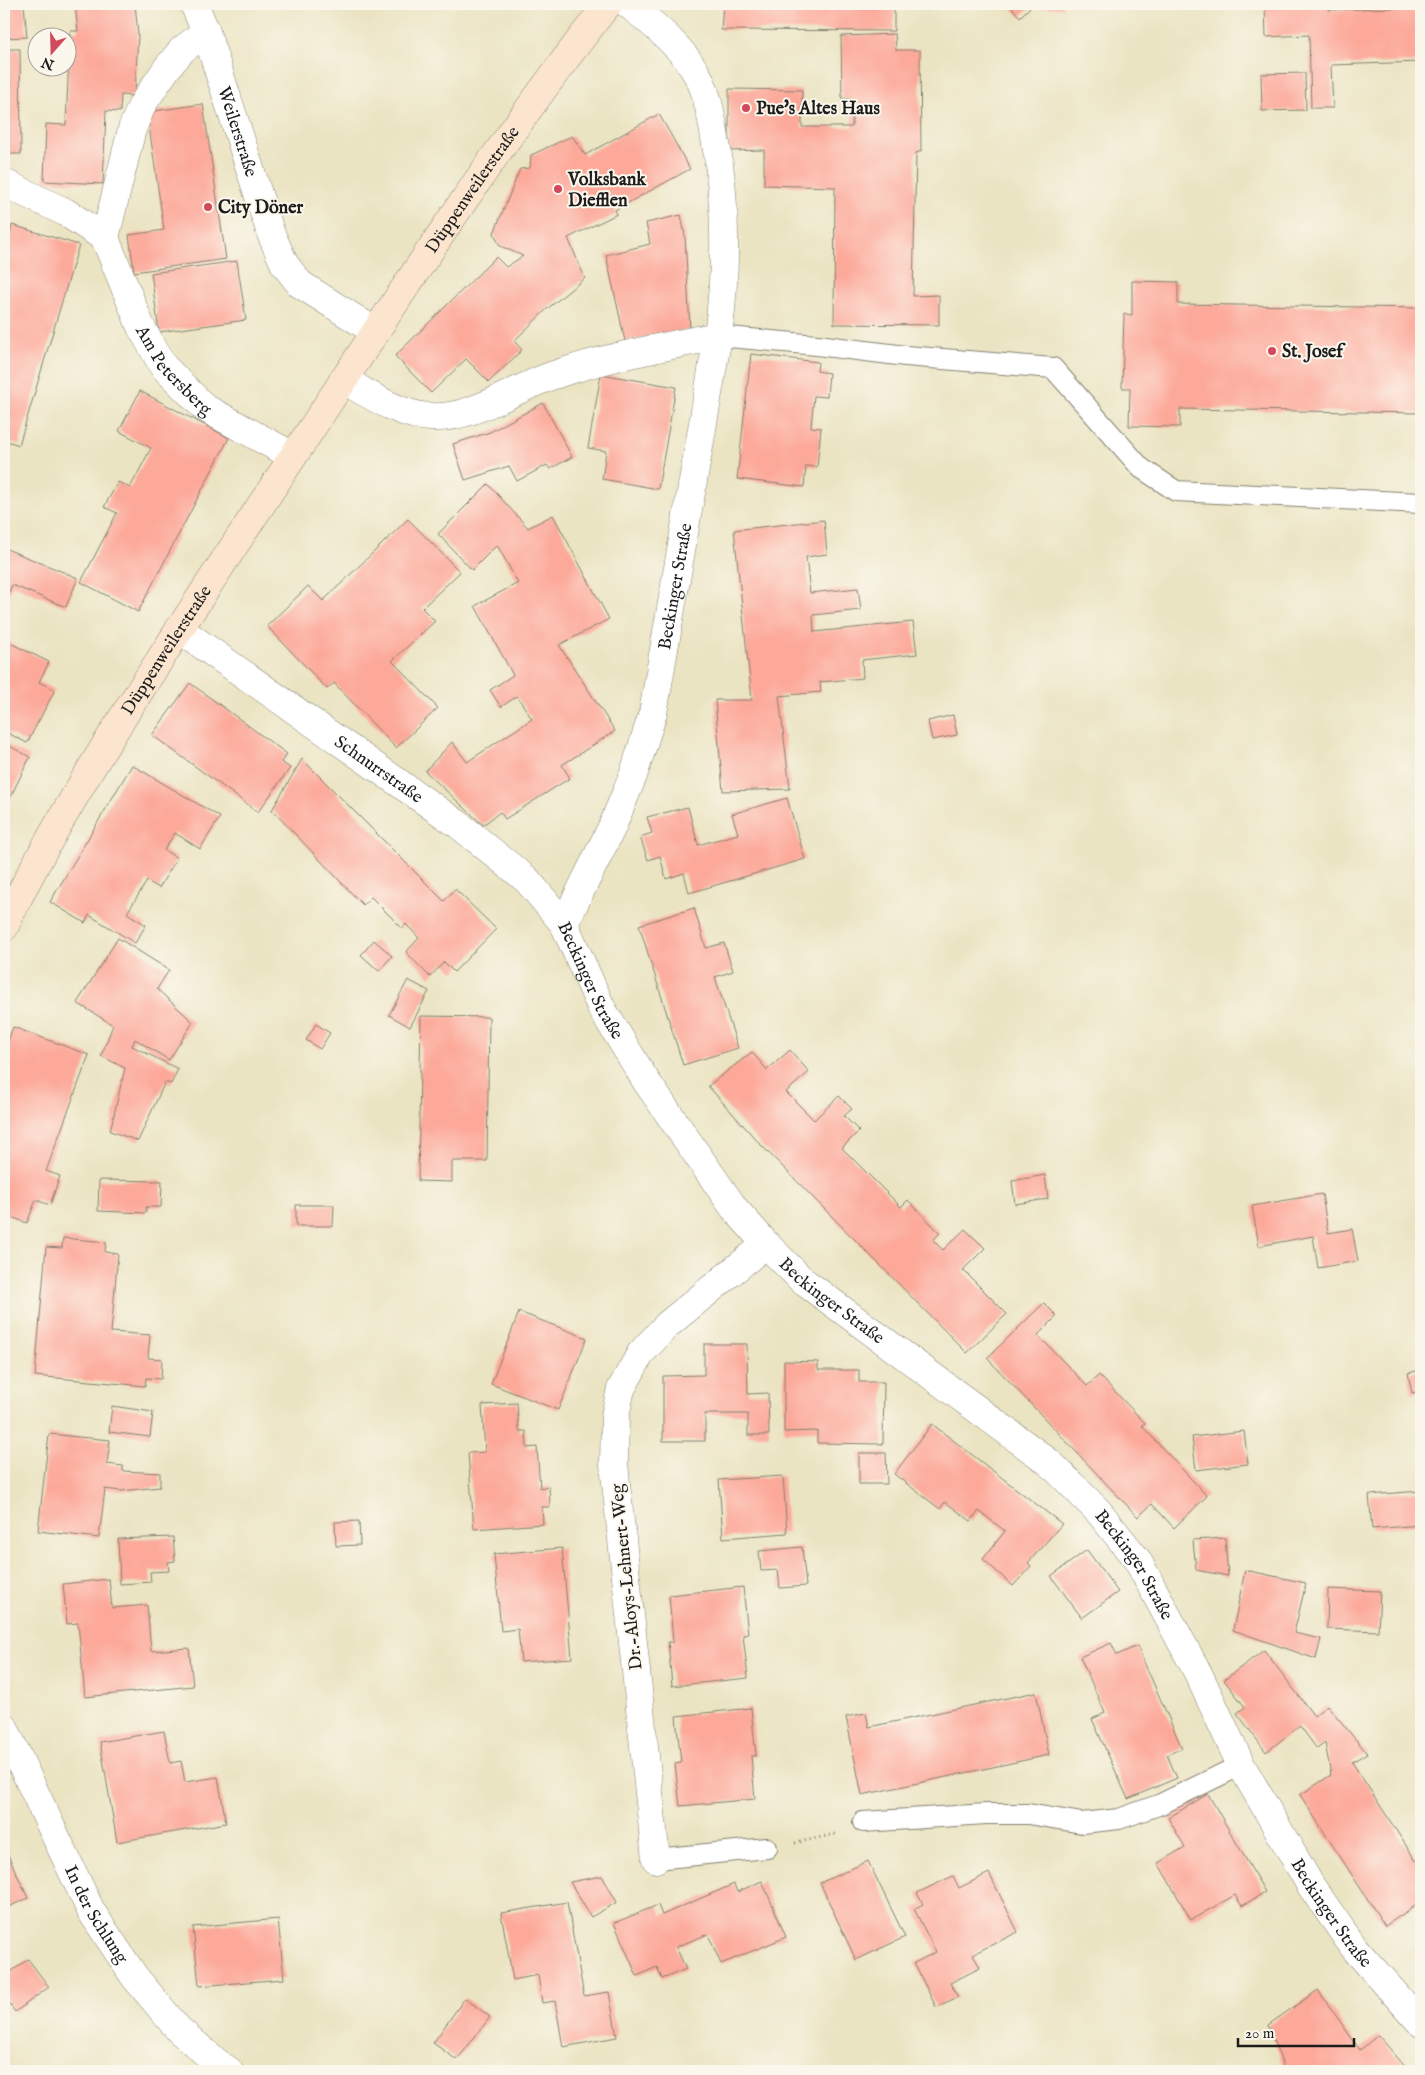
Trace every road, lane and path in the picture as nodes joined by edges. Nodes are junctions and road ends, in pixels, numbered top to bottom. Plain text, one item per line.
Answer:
1 (194, 4) edge
2 (608, 4) edge
3 (628, 4) edge
4 (206, 32) junction
5 (4, 184) edge
6 (105, 238) junction
7 (376, 332) junction
8 (718, 336) junction
9 (343, 380) junction
10 (293, 456) junction
11 (1421, 503) edge
12 (179, 629) junction
13 (564, 924) junction
14 (4, 928) edge
15 (766, 1244) junction
16 (4, 1727) edge
17 (1241, 1765) junction
18 (863, 1822) joint
19 (767, 1848) joint
20 (656, 1859) joint
21 (1421, 2023) edge
22 (229, 2071) edge

1 - 4 street, Weilerstraße
2 - 7 street, Düppenweilerstraße
3 - 8 street, Beckinger Straße
4 - 6 street
4 - 7 street, Weilerstraße
5 - 6 street
6 - 10 street, Am Petersberg
7 - 9 street, Düppenweilerstraße
8 - 9 street
8 - 11 lane
8 - 13 street, Beckinger Straße
9 - 10 street, Düppenweilerstraße
10 - 12 street, Düppenweilerstraße
12 - 13 street, Schnurrstraße
12 - 14 street, Düppenweilerstraße
13 - 15 street, Beckinger Straße
15 - 17 street, Beckinger Straße
15 - 20 street, Dr.-Aloys-Lehnert-Weg
16 - 22 street, In der Schlung
17 - 18 lane
17 - 21 street, Beckinger Straße
18 - 19 path
19 - 20 lane, Dr.-Aloys-Lehnert-Weg

